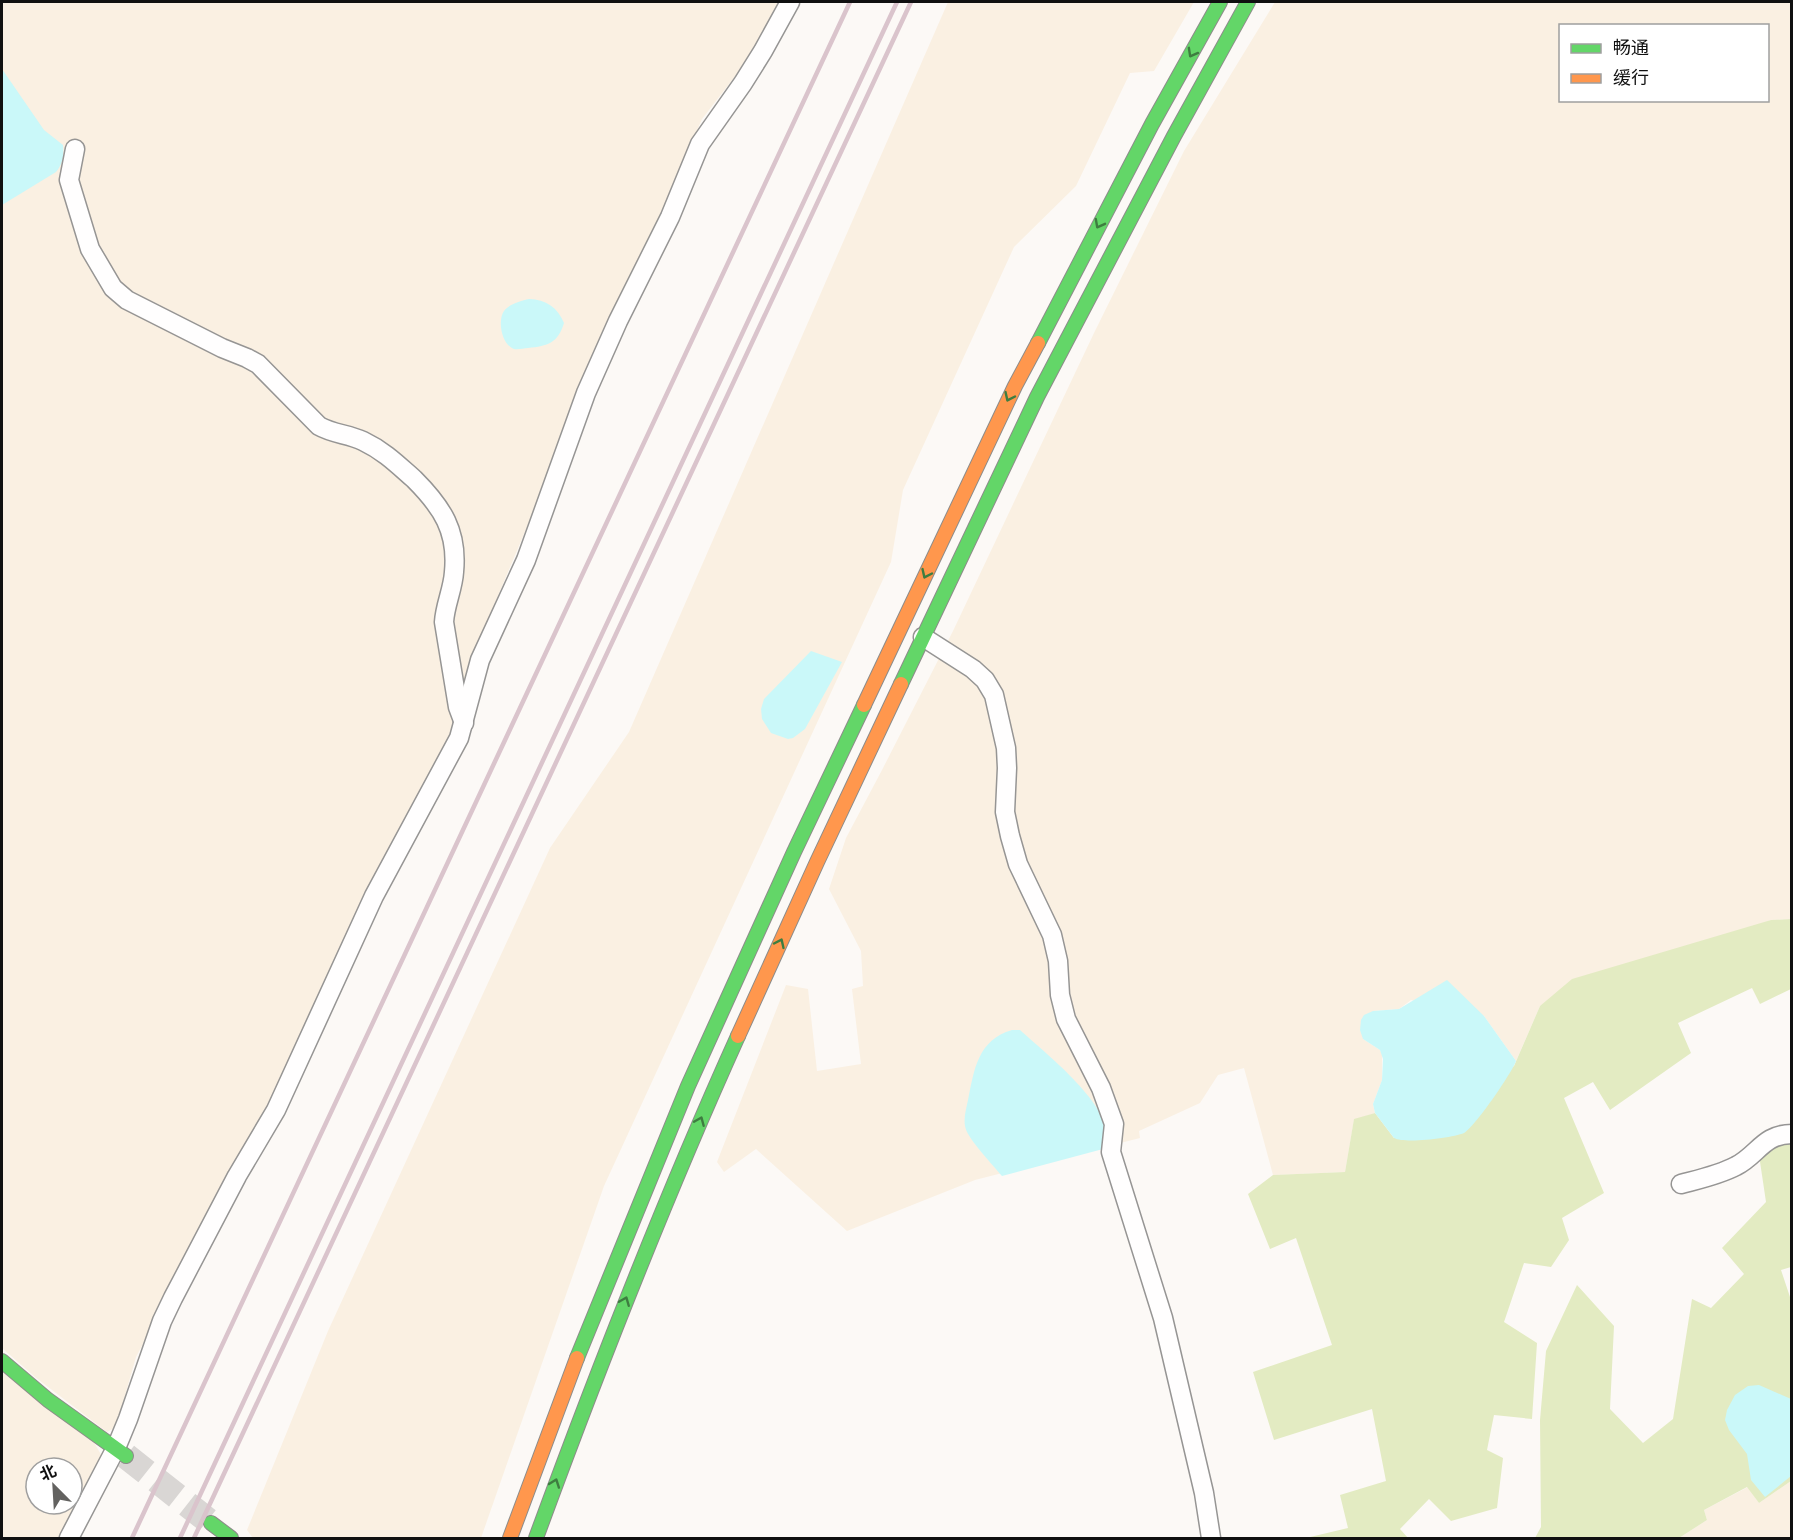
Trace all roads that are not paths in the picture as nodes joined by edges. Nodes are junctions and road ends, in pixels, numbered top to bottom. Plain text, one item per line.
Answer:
1 (790, 2) edge
2 (1220, 2) edge
3 (1248, 2) edge
4 (75, 149) dead end
5 (923, 637) junction
6 (464, 724) junction
7 (1791, 1134) edge
8 (1681, 1184) dead end
9 (2, 1361) edge
10 (121, 1452) junction
11 (211, 1523) tunnel mouth
12 (69, 1539) edge
13 (231, 1539) edge
14 (510, 1539) edge
15 (536, 1539) edge
16 (1211, 1539) edge

1 - 6 street
2 -> 14 main road
3 - 5 main road
4 - 6 street
15 -> 5 main road
5 - 16 street
6 - 10 street
7 - 8 street
9 - 10 main road
10 - 12 street
11 - 13 main road

